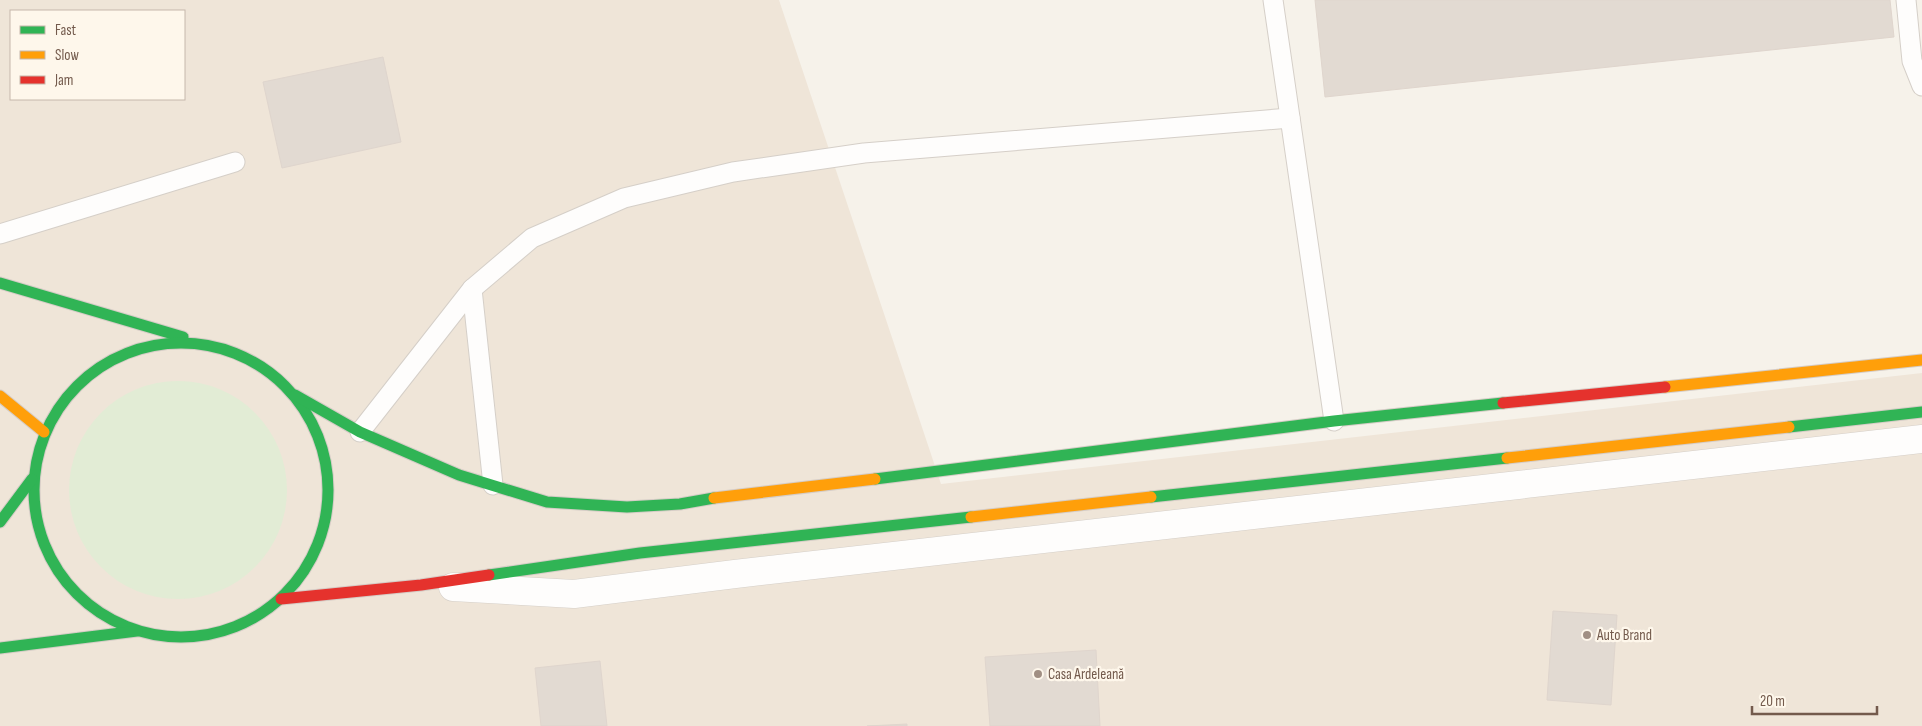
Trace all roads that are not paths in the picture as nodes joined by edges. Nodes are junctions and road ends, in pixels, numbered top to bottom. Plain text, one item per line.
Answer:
1 (1274, 0) edge
2 (1906, 0) edge
3 (1922, 86) edge
4 (1290, 118) junction
5 (235, 162) dead end
6 (0, 234) edge
7 (0, 283) edge
8 (472, 289) junction
9 (206, 344) junction
10 (1922, 360) edge
11 (0, 396) edge
12 (295, 396) junction
13 (1922, 412) edge
14 (1334, 421) junction
15 (44, 432) junction
16 (360, 432) junction
17 (1922, 439) edge
18 (32, 479) junction
19 (493, 486) junction
20 (0, 522) edge
21 (421, 585) junction
22 (281, 599) junction
23 (137, 632) junction
24 (0, 648) edge

1 - 4 lane
2 - 3 lane
4 - 8 lane
4 - 14 lane
5 - 6 lane
7 - 9 main road
8 - 16 lane
8 - 19 lane
9 - 12 main road
9 - 15 main road
10 - 14 main road
11 - 15 main road
12 - 16 main road
12 - 22 main road
13 - 21 main road
14 - 19 main road
15 - 18 main road
16 - 19 main road
17 - 21 street
18 - 20 main road
18 - 23 main road
21 - 22 main road
22 - 23 main road
23 - 24 main road

